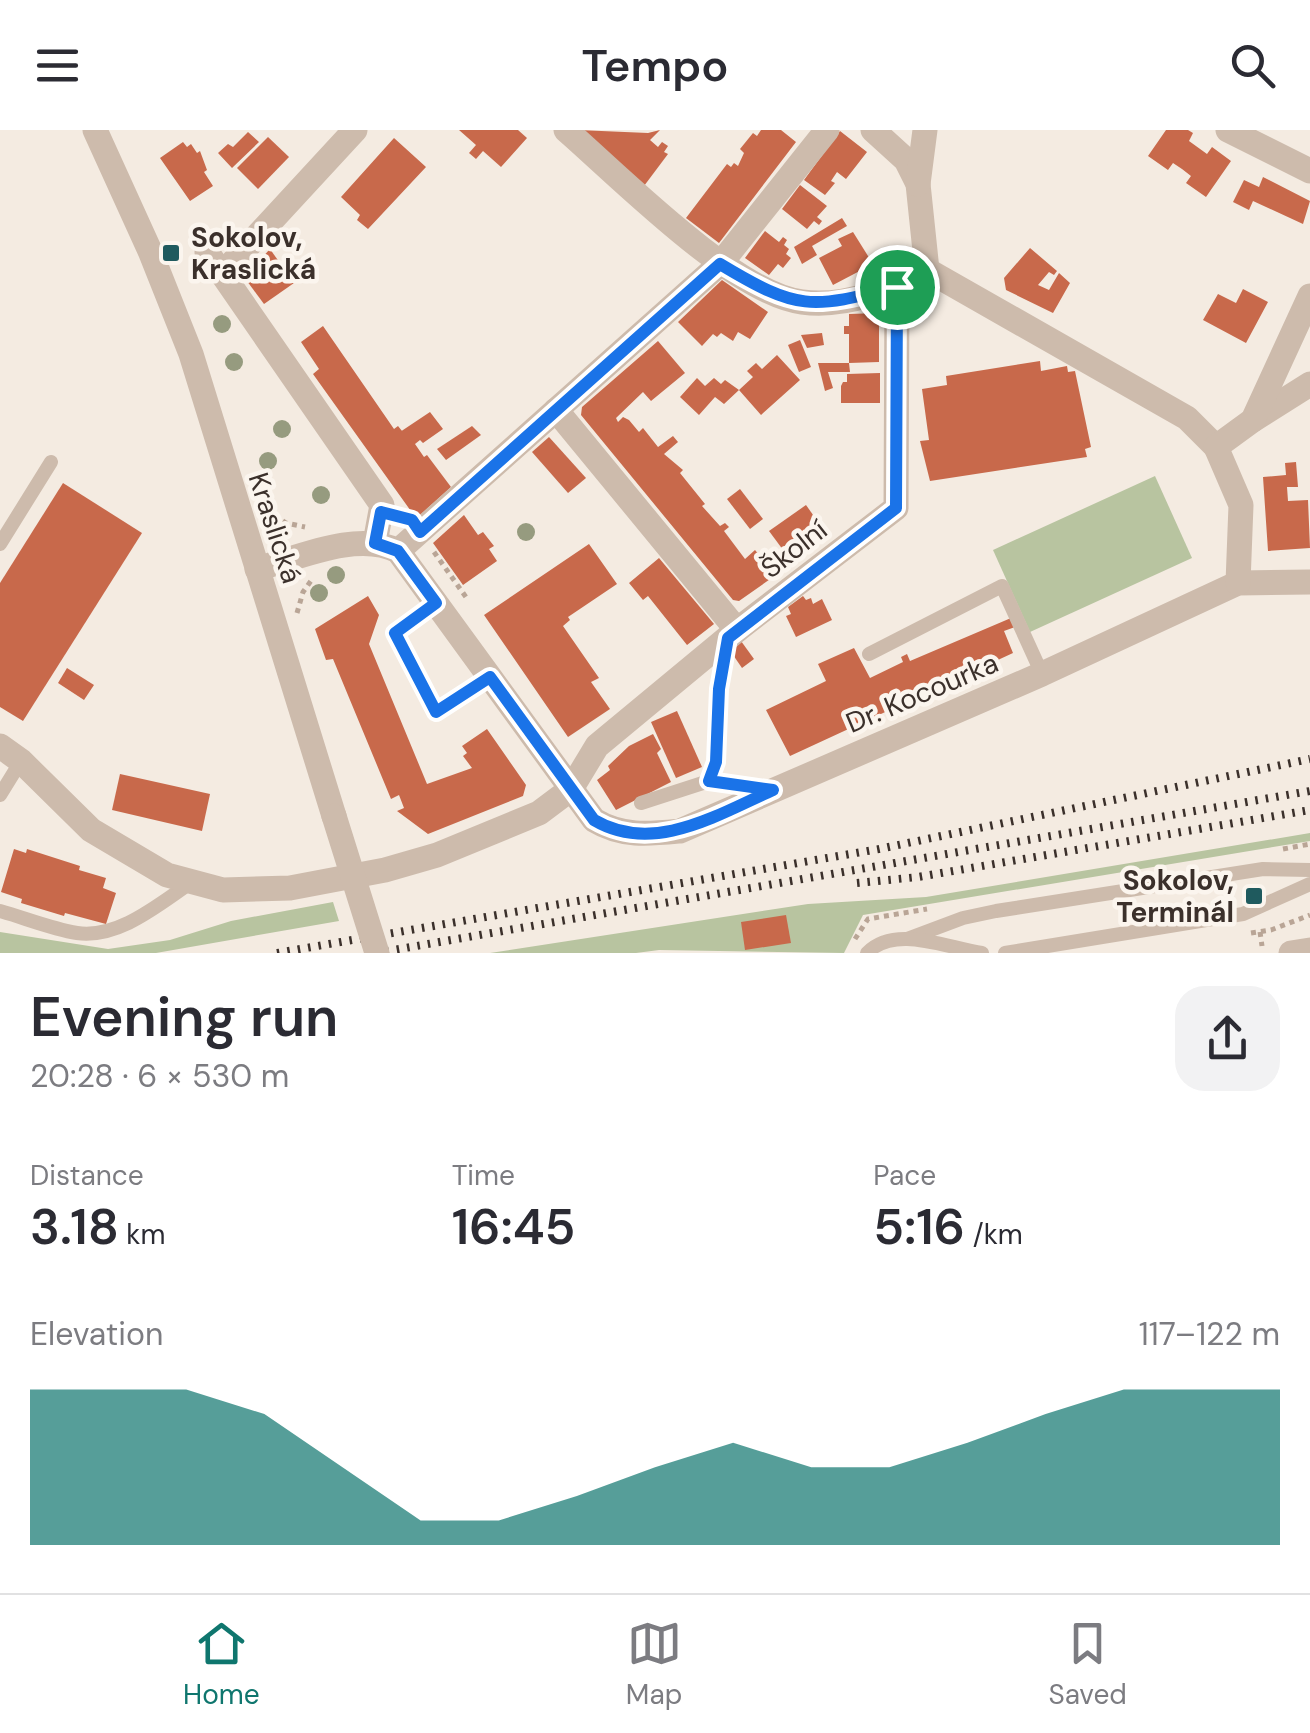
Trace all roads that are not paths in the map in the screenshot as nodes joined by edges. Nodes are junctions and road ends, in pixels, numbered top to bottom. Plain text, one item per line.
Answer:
1 (96, 130) edge
2 (355, 130) edge
3 (566, 130) edge
4 (827, 130) edge
5 (873, 130) edge
6 (926, 130) edge
7 (1228, 130) edge
8 (1310, 171) edge
9 (918, 184) junction
10 (206, 252) dead end
11 (720, 264) junction
12 (928, 270) junction
13 (223, 273) junction
14 (897, 287) junction
15 (1310, 296) edge
16 (1310, 384) edge
17 (556, 410) junction
18 (1253, 420) junction
19 (1216, 446) junction
20 (51, 462) dead end
21 (0, 544) edge
22 (387, 547) junction
23 (257, 569) junction
24 (1310, 582) edge
25 (1238, 584) junction
26 (436, 603) junction
27 (733, 634) junction
28 (869, 654) dead end
29 (1042, 674) junction
30 (490, 677) junction
31 (11, 754) edge
32 (709, 781) junction
33 (571, 789) junction
34 (773, 790) junction
35 (0, 794) edge
36 (641, 804) dead end
37 (1310, 870) edge
38 (192, 882) junction
39 (1310, 884) edge
40 (0, 911) edge
41 (907, 939) junction
42 (1310, 950) edge
43 (377, 953) edge
44 (867, 953) edge
45 (982, 953) edge
46 (1005, 953) edge
47 (1292, 953) edge

1 - 23 street, Kraslická
2 - 13 street
3 - 11 street
4 - 11 street
5 - 9 street
6 - 9 street
7 - 8 street
9 - 12 street
10 - 13 street
11 - 14 street
11 - 17 street
12 - 14 street
12 - 19 street
13 - 22 street
14 - 27 street, Školní
15 - 18 street
16 - 18 street
17 - 22 street
17 - 27 street
18 - 19 street
19 - 25 street
20 - 21 lane
22 - 23 street
22 - 26 street, Dr. Kocourka
23 - 43 street, Kraslická, bridge
24 - 25 street, Dr. Kocourka
25 - 29 street, Dr. Kocourka
26 - 30 street, Dr. Kocourka
26 - 30 lane
27 - 32 lane
27 - 33 street, Školní
28 - 29 lane
29 - 34 street, Dr. Kocourka
30 - 33 street, Dr. Kocourka
31 - 35 lane
31 - 38 street
32 - 34 lane
32 - 36 lane
33 - 34 street, Dr. Kocourka
33 - 38 street
37 - 41 lane
38 - 40 lane
39 - 46 lane
41 - 44 lane
41 - 45 lane
42 - 47 street

